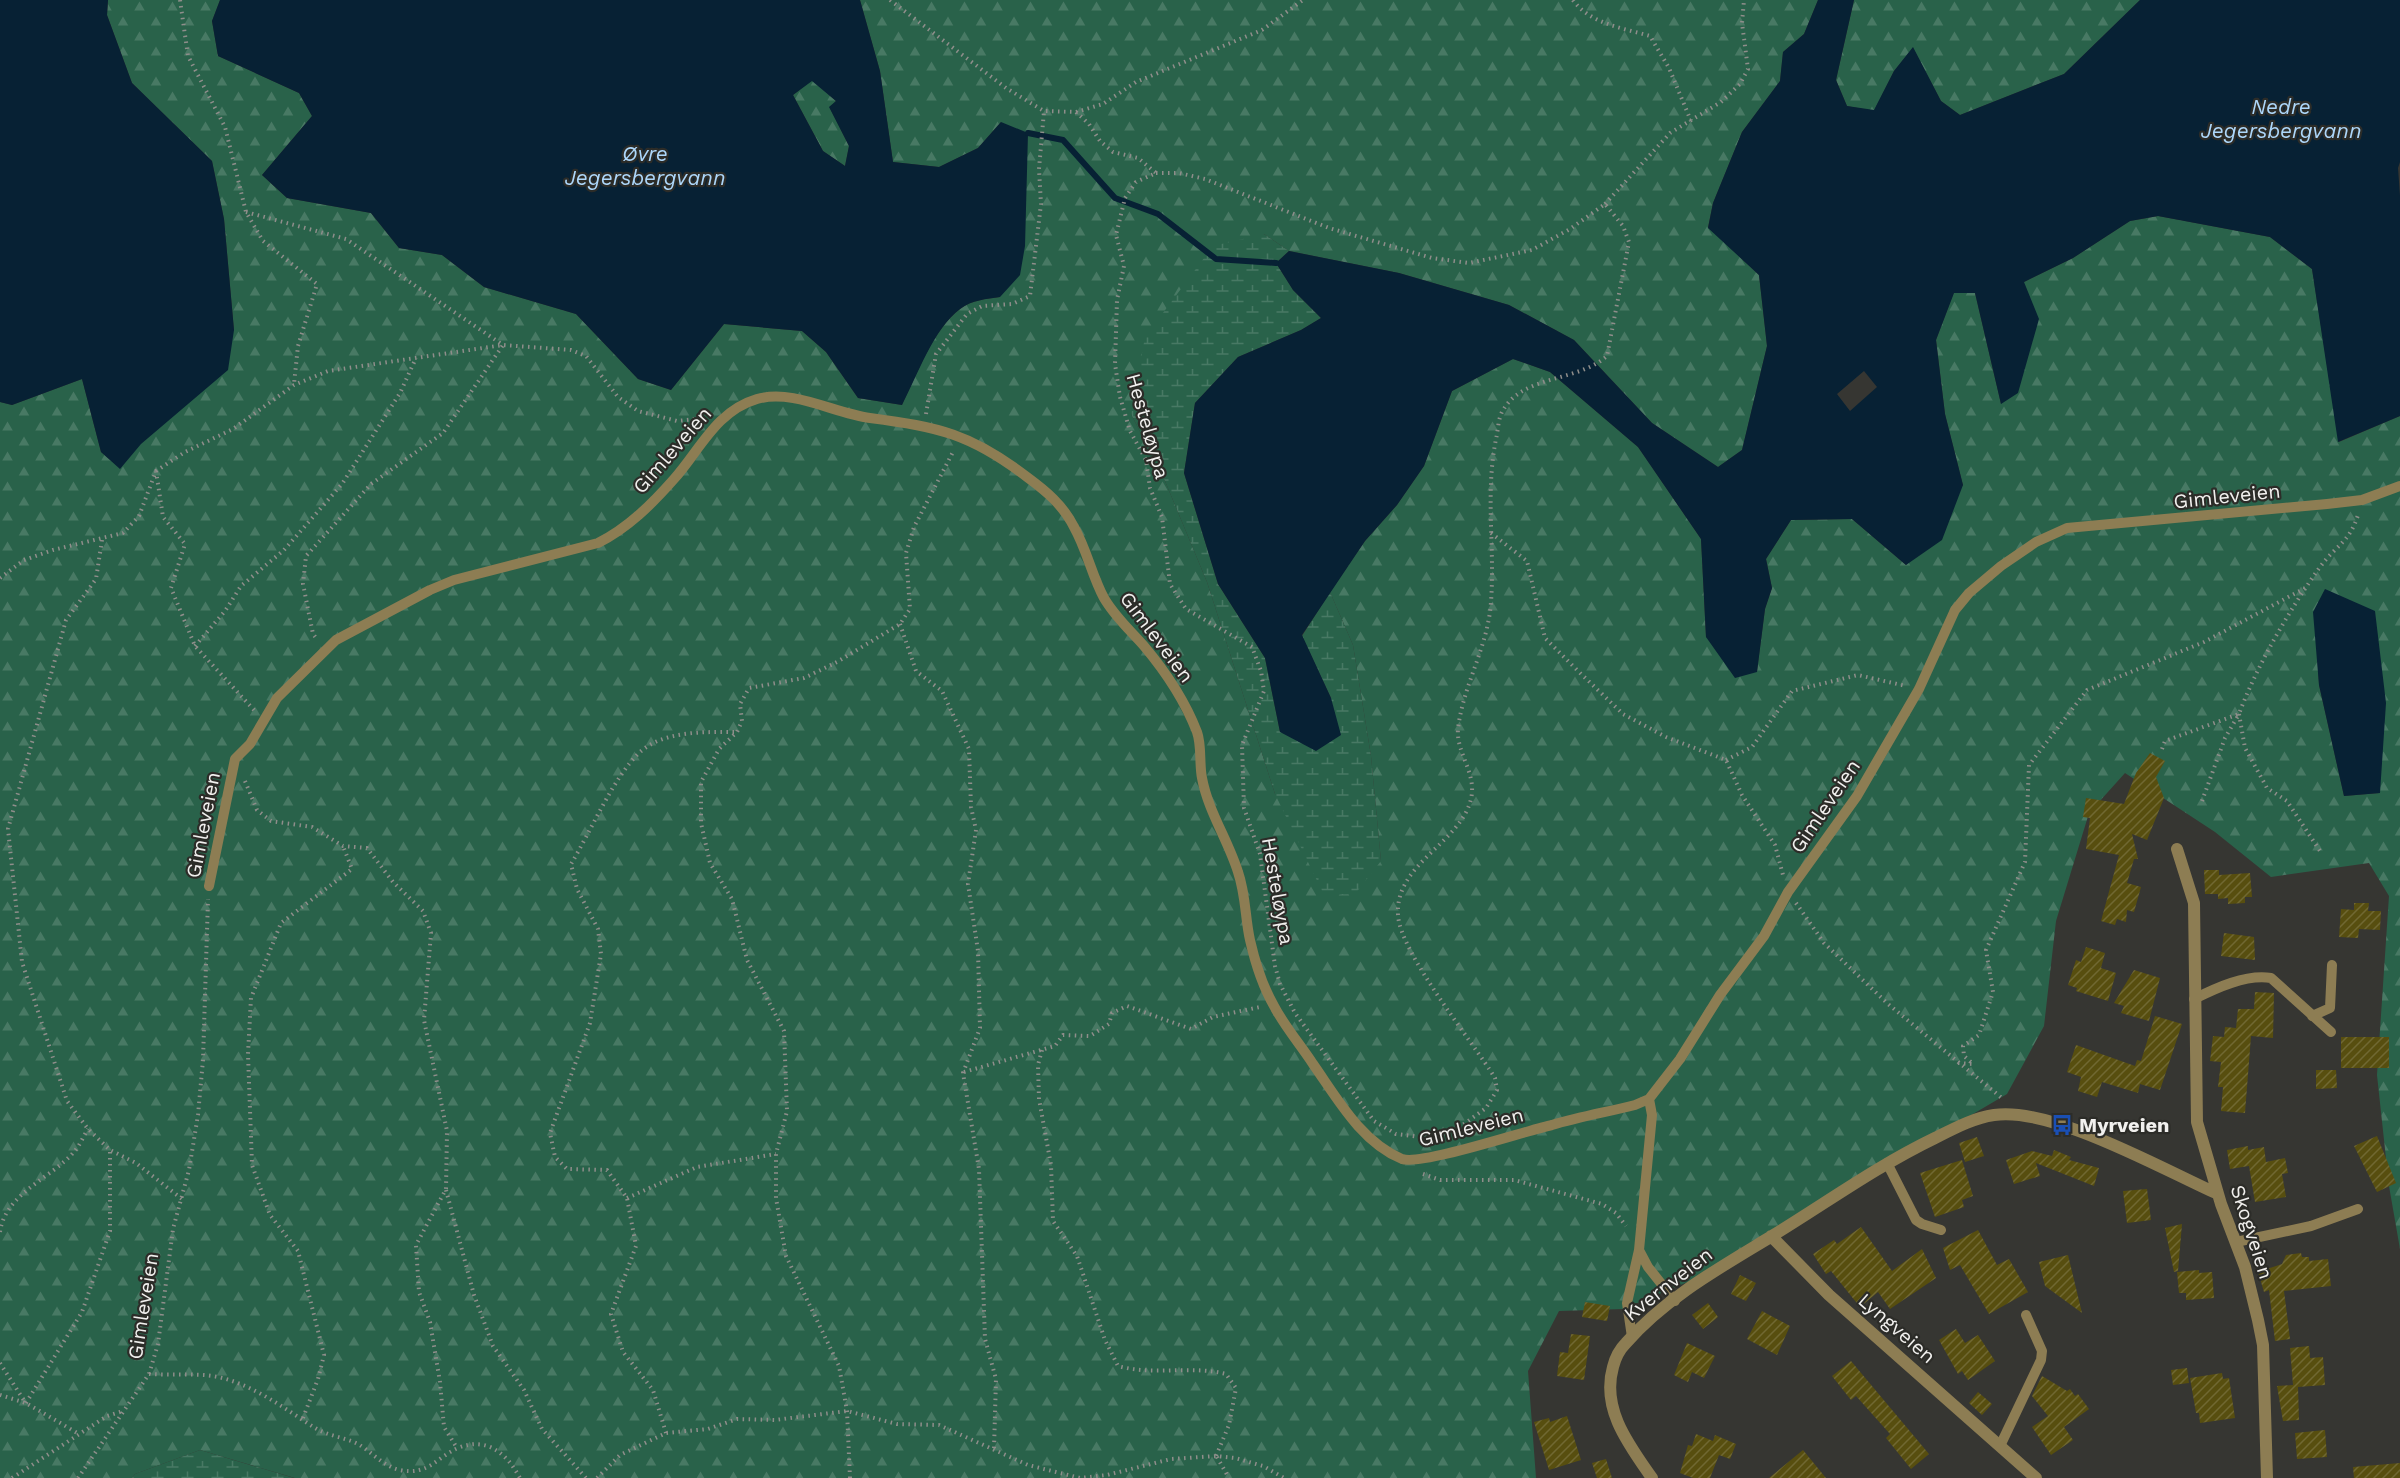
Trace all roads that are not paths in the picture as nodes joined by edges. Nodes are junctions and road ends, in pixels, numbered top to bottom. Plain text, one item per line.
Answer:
1 (2400, 486) edge
2 (2177, 849) dead end
3 (209, 886) road end
4 (2332, 965) dead end
5 (2194, 999) junction
6 (2312, 1016) junction
7 (2331, 1032) dead end
8 (1648, 1099) junction
9 (1887, 1163) junction
10 (2218, 1194) junction
11 (2358, 1209) dead end
12 (1941, 1230) dead end
13 (1771, 1236) junction
14 (2236, 1242) junction
15 (1639, 1250) junction
16 (1675, 1300) junction
17 (2026, 1315) dead end
18 (1632, 1337) junction
19 (2000, 1446) junction
20 (1652, 1478) edge
21 (2036, 1478) edge
22 (2267, 1478) edge

1 - 8 lane, Gimleveien
2 - 5 street, Skogveien
3 - 8 lane, Gimleveien
4 - 6 lane
5 - 6 lane
5 - 10 street, Skogveien
6 - 7 lane
8 - 15 lane
9 - 10 street
9 - 12 lane
9 - 13 street
10 - 14 street, Skogveien
11 - 14 lane
13 - 16 street, Kvernveien
13 - 19 street, Lyngveien
14 - 22 street, Skogveien
15 - 16 lane
15 - 18 lane
16 - 18 street, Kvernveien
17 - 19 lane
18 - 20 street, Kvernveien
19 - 21 street, Lyngveien

